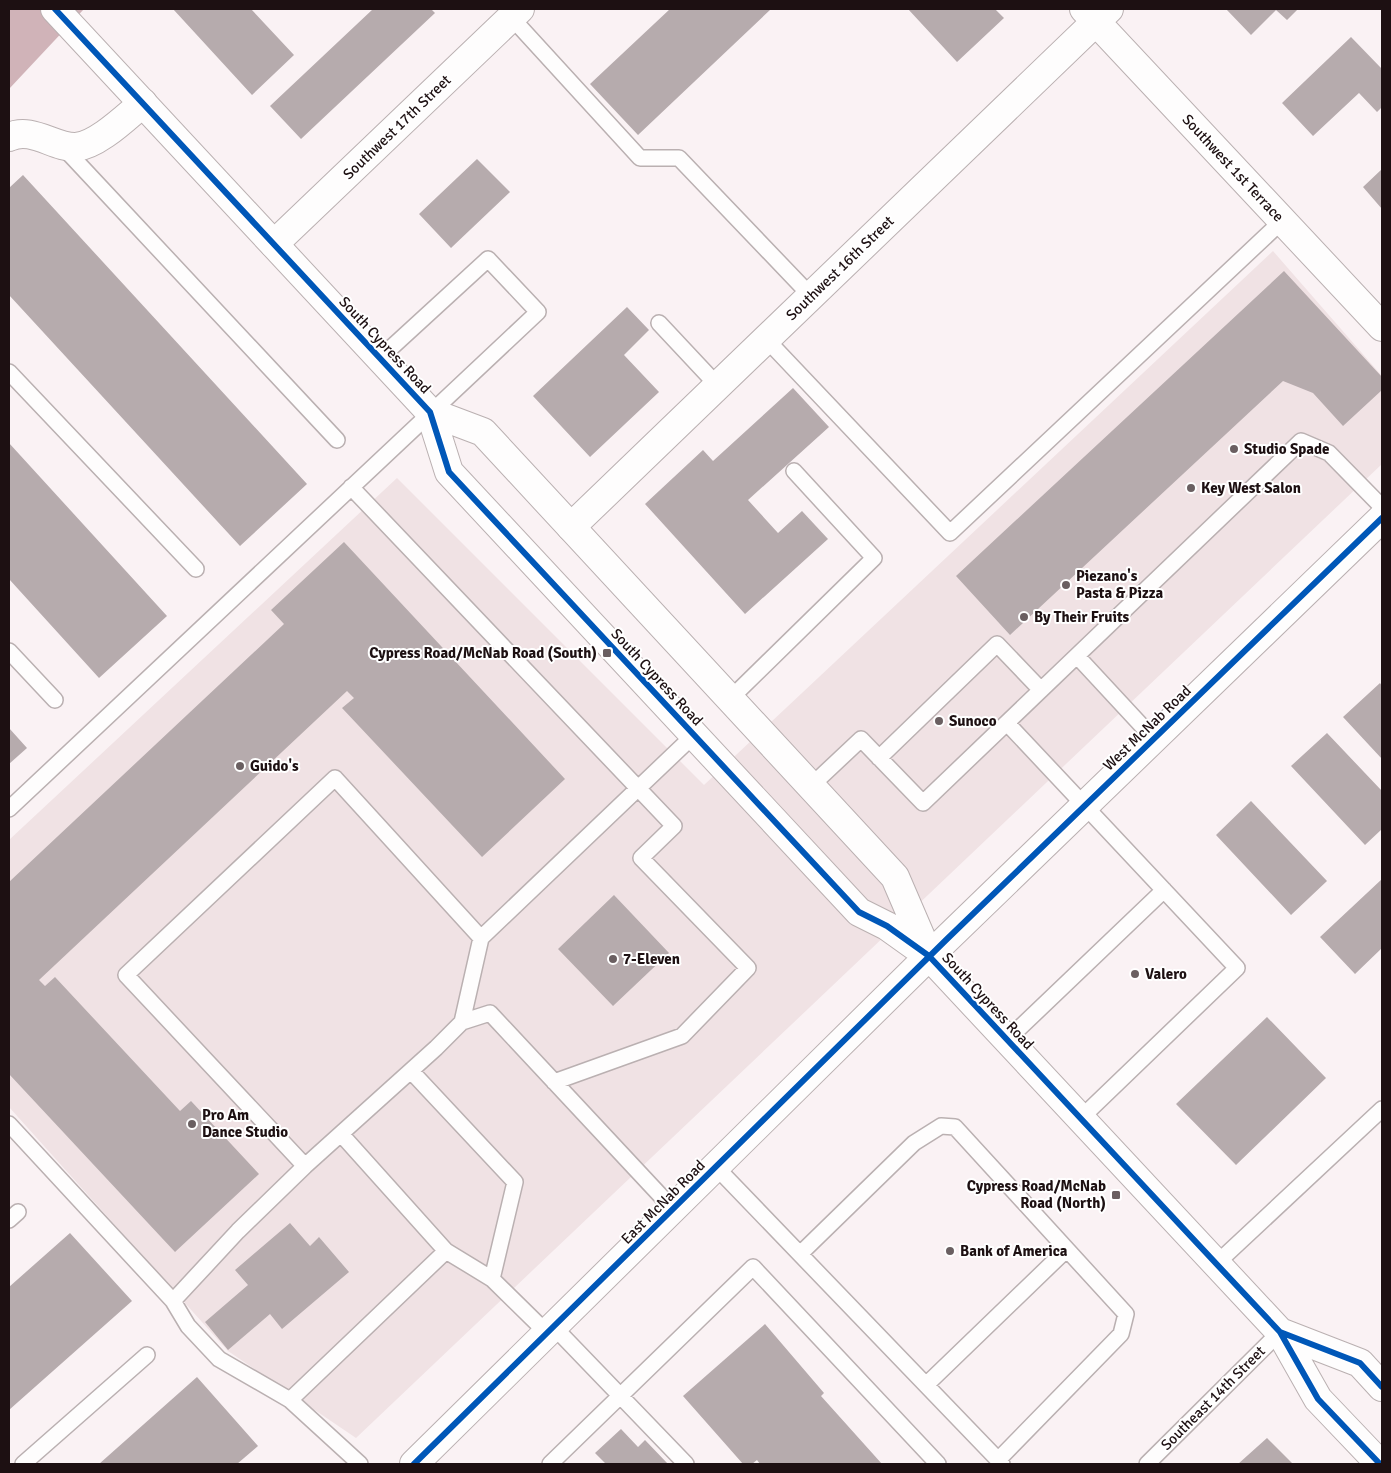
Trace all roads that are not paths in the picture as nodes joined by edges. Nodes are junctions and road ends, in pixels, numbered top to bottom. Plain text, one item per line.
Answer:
1 (55, 9) edge
2 (516, 13) edge
3 (1096, 13) edge
4 (144, 103) junction
5 (9, 137) edge
6 (60, 144) junction
7 (1282, 221) junction
8 (274, 244) junction
9 (811, 296) junction
10 (659, 323) dead end
11 (1382, 327) edge
12 (766, 339) junction
13 (380, 358) junction
14 (9, 372) edge
15 (718, 386) junction
16 (430, 412) junction
17 (337, 440) dead end
18 (794, 471) dead end
19 (351, 486) junction
20 (1382, 507) edge
21 (1382, 518) edge
22 (571, 527) junction
23 (196, 570) dead end
24 (9, 651) edge
25 (1078, 656) junction
26 (1041, 690) junction
27 (730, 699) junction
28 (55, 700) dead end
29 (1007, 723) junction
30 (694, 735) junction
31 (1154, 739) junction
32 (879, 758) junction
33 (811, 786) junction
34 (638, 788) junction
35 (1085, 805) junction
36 (9, 809) edge
37 (1164, 890) junction
38 (482, 938) junction
39 (929, 956) junction
40 (462, 1022) junction
41 (1006, 1040) junction
42 (412, 1070) junction
43 (554, 1082) junction
44 (1382, 1109) edge
45 (1080, 1119) junction
46 (9, 1124) edge
47 (341, 1134) junction
48 (305, 1166) junction
49 (716, 1166) junction
50 (673, 1209) junction
51 (1066, 1250) junction
52 (446, 1251) junction
53 (800, 1254) junction
54 (1216, 1264) junction
55 (492, 1279) junction
56 (173, 1300) junction
57 (551, 1330) junction
58 (1280, 1332) junction
59 (147, 1355) dead end
60 (926, 1385) junction
61 (1382, 1386) edge
62 (622, 1395) junction
63 (290, 1400) junction
64 (1000, 1462) edge
65 (23, 1464) edge
66 (360, 1464) edge
67 (414, 1464) edge
68 (550, 1464) edge
69 (686, 1464) edge
70 (938, 1464) edge
71 (1147, 1464) edge
72 (1380, 1464) edge

1 - 4 street, South Cypress Road
2 - 8 street, Southwest 17th Street
2 - 9 lane
3 - 7 street, Southwest 1st Terrace
3 - 9 street, Southwest 16th Street
4 - 6 street
4 - 8 street, South Cypress Road
5 - 6 street
6 - 17 lane
7 - 11 street, Southwest 1st Terrace
7 - 12 lane
8 - 13 street, South Cypress Road
9 - 12 street, Southwest 16th Street
10 - 15 lane
12 - 15 street, Southwest 16th Street
13 - 16 street, South Cypress Road
13 - 16 lane
14 - 23 lane
15 - 22 street, Southwest 16th Street
16 - 19 lane
16 - 22 street, South Cypress Road
16 - 30 street, South Cypress Road
18 - 27 lane
19 - 34 lane
19 - 36 lane
20 - 25 lane
21 - 31 street, West McNab Road
22 - 27 street, South Cypress Road
24 - 28 lane
25 - 26 lane
25 - 31 lane
26 - 29 lane
26 - 32 lane
27 - 33 street, South Cypress Road
29 - 32 lane
29 - 35 lane
30 - 34 lane
30 - 39 street, South Cypress Road
31 - 35 street, West McNab Road
32 - 33 lane
33 - 39 street, South Cypress Road
34 - 38 lane
34 - 43 lane
35 - 37 lane
35 - 39 street, West McNab Road
37 - 41 lane
37 - 45 lane
38 - 40 lane
38 - 48 lane
39 - 41 street, South Cypress Road
39 - 49 street, East McNab Road
40 - 42 lane
40 - 43 lane
41 - 45 street, South Cypress Road
42 - 47 lane
42 - 55 lane
43 - 50 lane
44 - 54 lane
45 - 54 street, South Cypress Road
46 - 56 lane
47 - 48 lane
47 - 52 lane
48 - 56 lane
49 - 50 street, East McNab Road
49 - 53 lane
50 - 57 street, East McNab Road
51 - 53 lane
51 - 60 lane
51 - 64 lane
52 - 55 lane
52 - 63 lane
53 - 60 lane
54 - 58 street, South Cypress Road
55 - 57 lane
56 - 63 lane
57 - 62 lane
57 - 67 street, East McNab Road
58 - 61 street, South Cypress Road
58 - 71 lane, Southeast 14th Street
58 - 72 street, South Cypress Road
59 - 65 lane
60 - 64 lane
62 - 68 lane
62 - 69 lane
62 - 70 lane
63 - 66 lane

